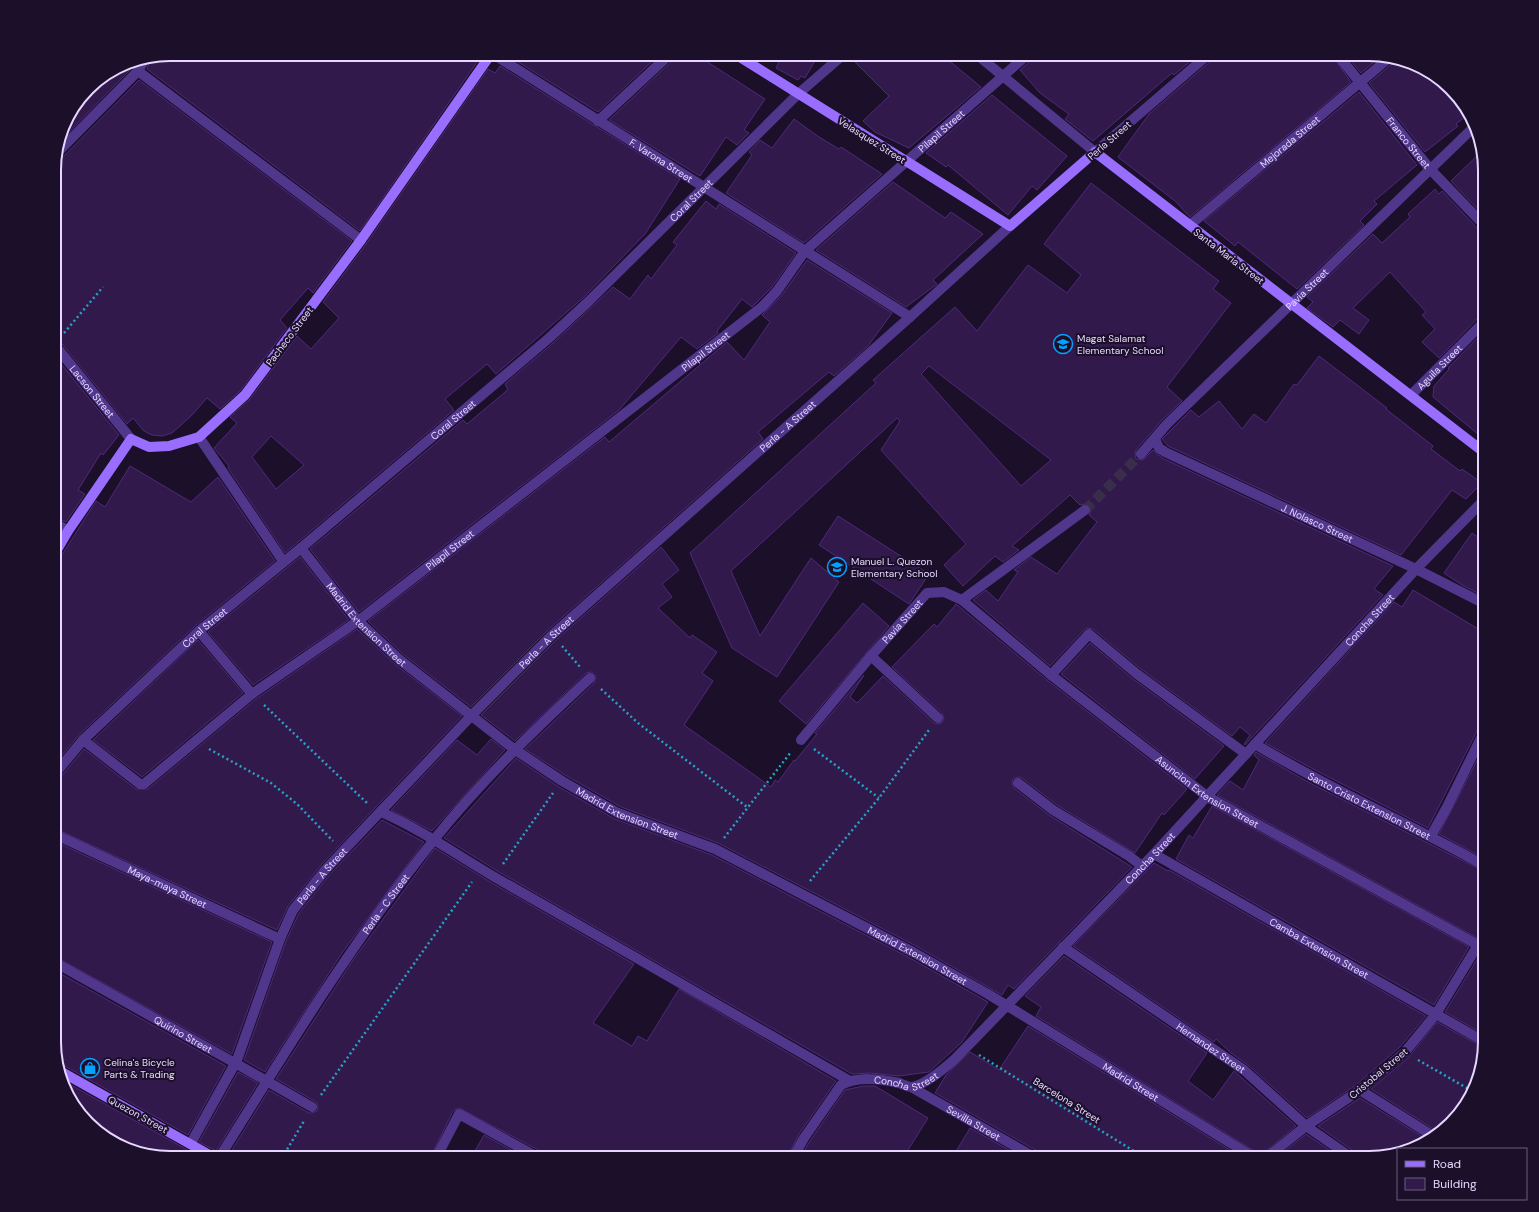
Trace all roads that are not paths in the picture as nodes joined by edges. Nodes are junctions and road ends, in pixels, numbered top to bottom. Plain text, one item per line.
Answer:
1 (487, 61) edge
2 (503, 61) edge
3 (662, 61) edge
4 (746, 61) edge
5 (836, 61) edge
6 (985, 61) edge
7 (1020, 61) edge
8 (1201, 61) edge
9 (1343, 61) edge
10 (1384, 62) edge
11 (142, 65) edge
12 (138, 71) junction
13 (1003, 76) junction
14 (1360, 83) junction
15 (798, 94) junction
16 (598, 121) junction
17 (1471, 130) edge
18 (64, 146) edge
19 (1095, 152) junction
20 (906, 160) junction
21 (1430, 169) junction
22 (703, 187) junction
23 (1478, 219) edge
24 (1190, 225) junction
25 (1010, 226) junction
26 (361, 240) junction
27 (805, 251) junction
28 (1291, 303) junction
29 (910, 317) junction
30 (1478, 328) edge
31 (61, 353) edge
32 (1411, 395) junction
33 (199, 437) junction
34 (132, 439) junction
35 (1155, 439) junction
36 (1478, 448) edge
37 (1141, 454) tunnel mouth
38 (1478, 506) edge
39 (1085, 510) tunnel mouth
40 (61, 526) edge
41 (68, 531) junction
42 (61, 543) edge
43 (301, 548) junction
44 (283, 561) junction
45 (1416, 569) junction
46 (962, 600) junction
47 (1478, 600) edge
48 (358, 621) junction
49 (199, 631) junction
50 (871, 656) junction
51 (1051, 675) junction
52 (590, 678) road end
53 (252, 694) junction
54 (472, 715) junction
55 (938, 718) road end
56 (83, 740) junction
57 (802, 740) road end
58 (1255, 744) junction
59 (1478, 745) edge
60 (514, 749) junction
61 (1246, 754) junction
62 (61, 767) edge
63 (1018, 783) dead end
64 (1208, 797) junction
65 (381, 812) junction
66 (1431, 836) junction
67 (61, 837) edge
68 (433, 841) junction
69 (1154, 854) junction
70 (1478, 862) edge
71 (1142, 866) junction
72 (280, 939) junction
73 (1478, 945) joint
74 (1063, 947) junction
75 (61, 966) edge
76 (1006, 1005) junction
77 (1436, 1014) junction
78 (1478, 1038) edge
79 (235, 1063) junction
80 (66, 1074) edge
81 (266, 1081) junction
82 (850, 1081) junction
83 (911, 1087) junction
84 (1360, 1090) junction
85 (312, 1107) road end
86 (1306, 1126) junction
87 (1429, 1134) edge
88 (191, 1143) junction
89 (204, 1151) edge
90 (223, 1151) edge
91 (440, 1151) edge
92 (526, 1151) edge
93 (797, 1151) edge
94 (1024, 1151) edge
95 (1244, 1151) edge
96 (1275, 1151) edge
97 (1342, 1151) edge

1 - 26 street, Pacheco Street
2 - 16 street, F. Varona Street
3 - 16 street
4 - 15 street, Velasquez Street
5 - 15 street, Coral Street
6 - 13 street, Santa Maria Street
7 - 13 street, Pilapil Street
8 - 19 street, Perla Street
9 - 14 street, Franco Street
10 - 14 street, Mejorada Street
11 - 12 street
12 - 18 street
12 - 26 street
13 - 19 street, Santa Maria Street
13 - 20 street, Pilapil Street
14 - 21 street, Franco Street
14 - 24 street, Mejorada Street
15 - 20 street, Velasquez Street
15 - 22 street, Coral Street
16 - 22 street, F. Varona Street
17 - 21 street, Pavia Street
19 - 24 street, Santa Maria Street
19 - 25 street, Perla Street
20 - 25 street, Velasquez Street
20 - 27 street, Pilapil Street
21 - 23 street, Franco Street
21 - 28 street, Pavia Street
22 - 27 street, F. Varona Street
22 - 43 street, Coral Street
24 - 28 street, Santa Maria Street
25 - 29 street, Perla - A Street
26 - 33 street, Pacheco Street
27 - 29 street, F. Varona Street
27 - 48 street, Pilapil Street
28 - 32 street, Santa Maria Street
28 - 35 street, Pavia Street
29 - 54 street, Perla - A Street
30 - 32 street, Aguila Street
31 - 34 street, Lacson Street
32 - 36 street, Santa Maria Street
33 - 34 street, Pacheco Street
33 - 44 street
34 - 41 street
35 - 37 street, Pavia Street
35 - 45 street, J. Nolasco Street
38 - 45 street, Concha Street
39 - 46 street
40 - 41 street
41 - 42 street
43 - 44 street, Coral Street
43 - 48 street, Madrid Extension Street
44 - 49 street, Coral Street
45 - 47 street, J. Nolasco Street
45 - 58 street, Concha Street
46 - 50 street, Pavia Street
46 - 51 street, Asuncion Extension Street
48 - 53 street, Pilapil Street
48 - 54 street, Madrid Extension Street
49 - 53 street
49 - 56 street, Coral Street
50 - 55 street
50 - 57 street, Pavia Street
51 - 61 street
51 - 64 street, Asuncion Extension Street
52 - 60 street, Perla - C Street
53 - 56 street, Pilapil Street
54 - 60 street, Madrid Extension Street
54 - 65 street, Perla - A Street
56 - 62 street, Coral Street
58 - 61 street, Concha Street
58 - 66 street, Santo Cristo Extension Street
59 - 66 street
60 - 68 street, Perla - C Street
60 - 76 street, Madrid Extension Street
61 - 64 street, Concha Street
63 - 71 street
64 - 69 street, Concha Street
64 - 73 street, Asuncion Extension Street
65 - 68 street
65 - 72 street, Perla - A Street
66 - 70 street, Santo Cristo Extension Street
67 - 72 street, Maya-maya Street
68 - 81 street, Perla - C Street
68 - 82 street
69 - 71 street, Concha Street
69 - 77 street, Camba Extension Street
71 - 74 street, Concha Street
72 - 79 street, Perla - A Street
73 - 77 street, Cristobal Street
74 - 76 street, Concha Street
74 - 86 street, Hernandez Street
75 - 79 street, Quirino Street
76 - 83 street, Concha Street
76 - 95 street, Madrid Street
77 - 78 street, Camba Extension Street
77 - 84 street, Cristobal Street
79 - 81 street, Quirino Street
79 - 88 street, Perla - A Street
80 - 88 street, Quezon Street
81 - 85 street, Quirino Street
81 - 90 street, Perla - C Street
82 - 83 street, Concha Street
82 - 93 street
83 - 94 street, Sevilla Street
84 - 86 street, Cristobal Street
84 - 87 street
86 - 96 street, Cristobal Street
86 - 97 street, Hernandez Street
88 - 89 street, Quezon Street
91 - 92 street

